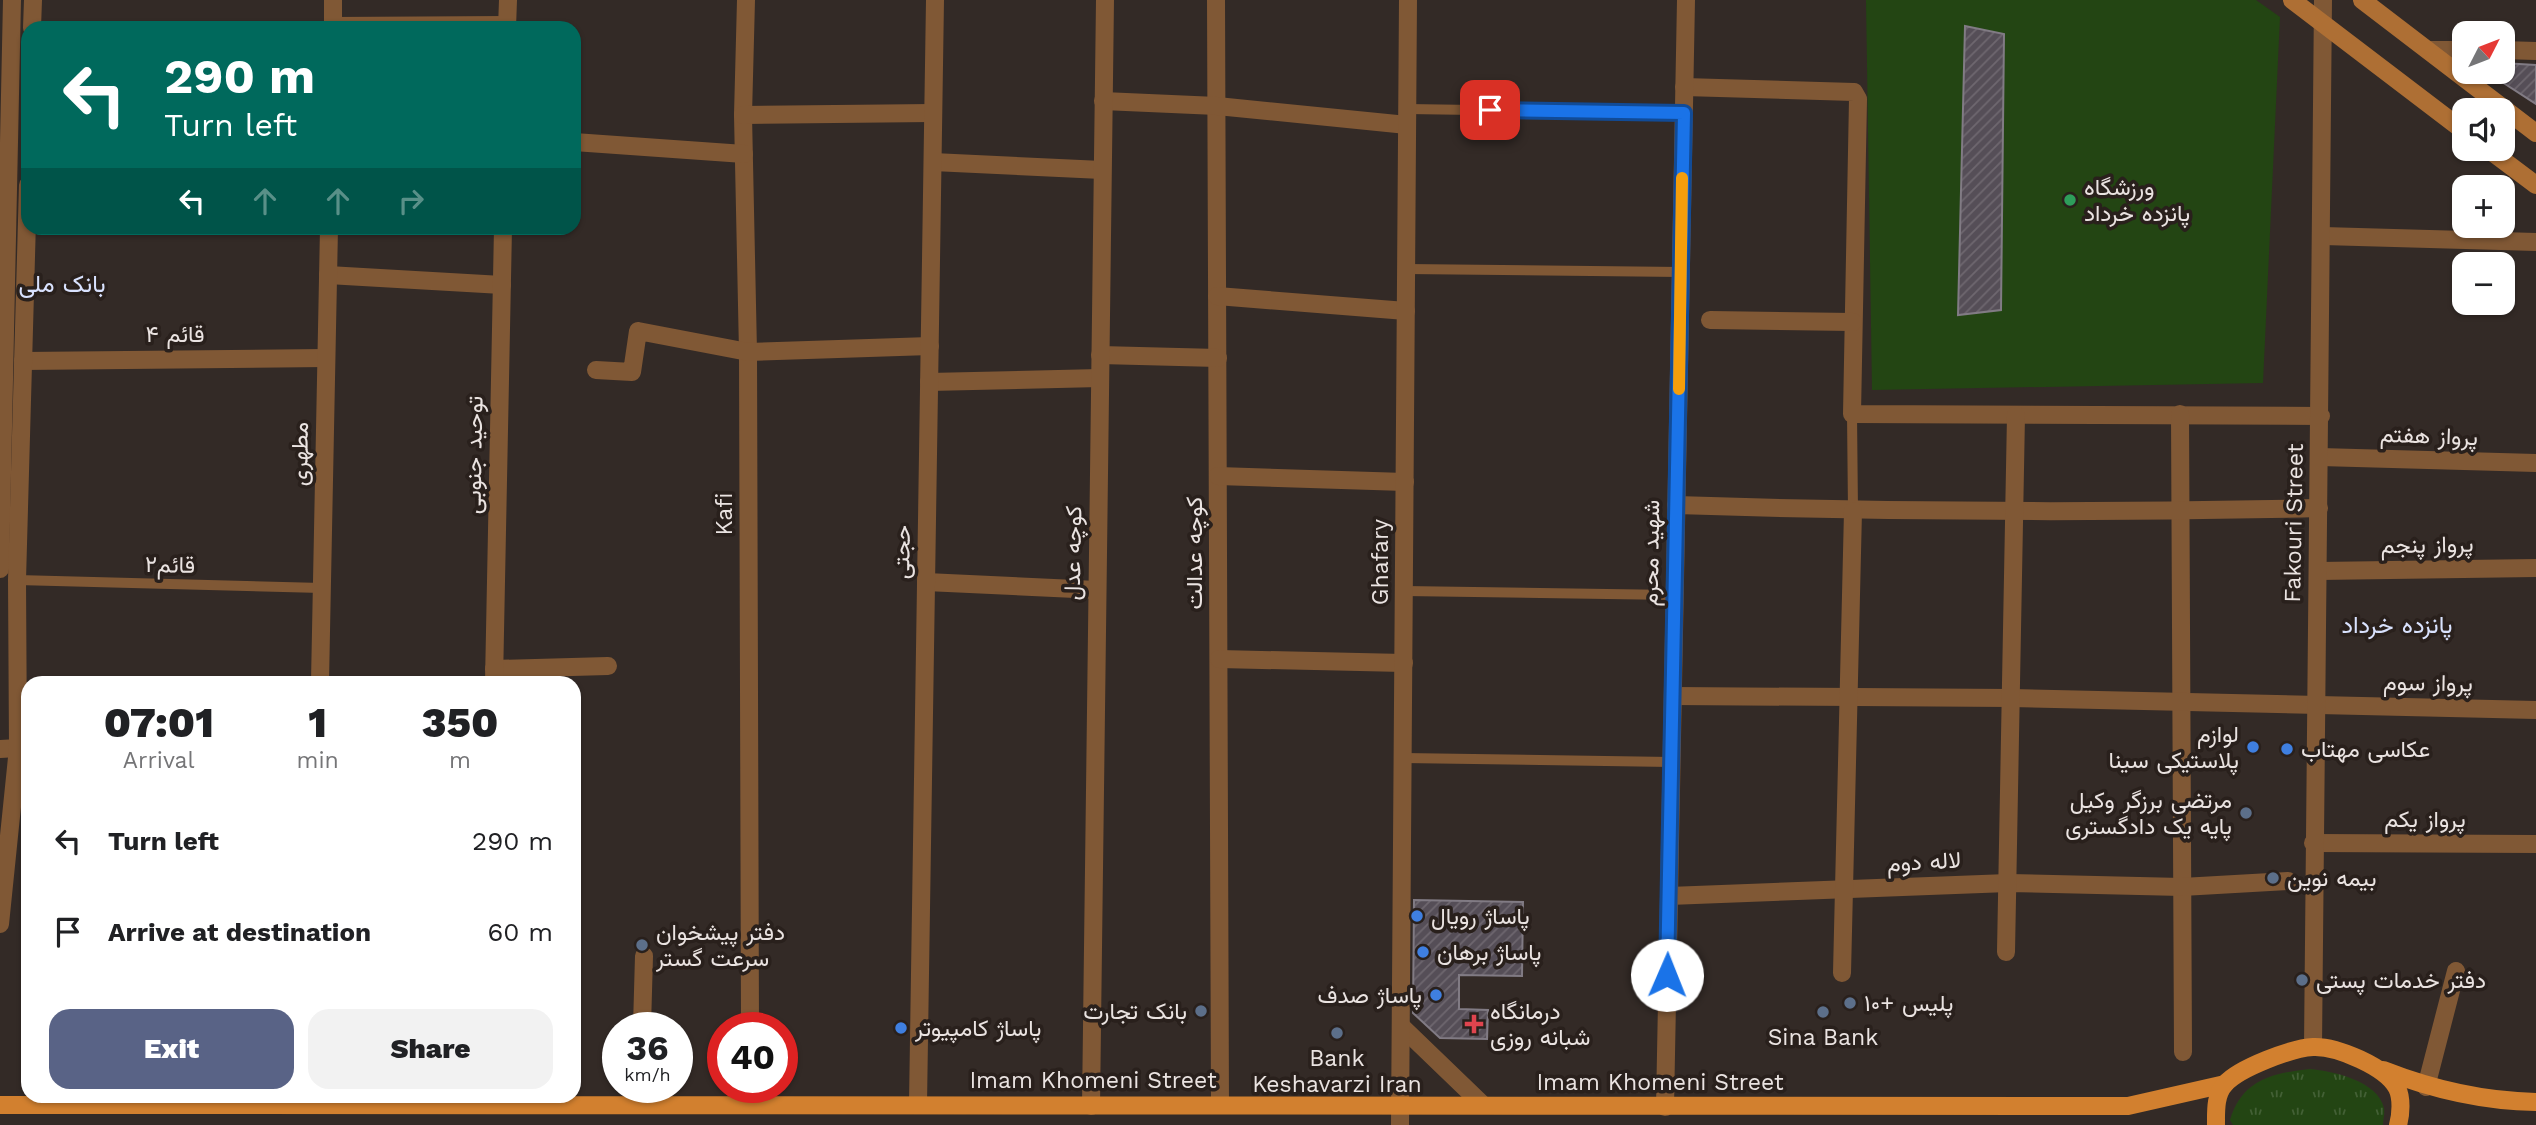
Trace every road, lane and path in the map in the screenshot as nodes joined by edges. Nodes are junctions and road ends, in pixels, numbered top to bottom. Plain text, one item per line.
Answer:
1 (12, 0) edge
2 (33, 0) edge
3 (333, 0) edge
4 (508, 0) edge
5 (746, 0) edge
6 (935, 0) edge
7 (1105, 0) edge
8 (1216, 0) edge
9 (1408, 0) edge
10 (1686, 0) edge
11 (2292, 0) edge
12 (2323, 0) edge
13 (2362, 0) edge
14 (32, 21) edge
15 (333, 21) edge
16 (507, 21) edge
17 (2324, 25) junction
18 (2430, 50) junction
19 (2452, 50) edge
20 (2515, 50) edge
21 (2536, 51) edge
22 (1684, 87) junction
23 (1103, 101) junction
24 (1217, 106) junction
25 (932, 113) junction
26 (1684, 113) junction
27 (743, 115) junction
28 (1407, 117) junction
29 (2452, 122) edge
30 (2536, 133) edge
31 (581, 142) edge
32 (4, 147) edge
33 (744, 154) junction
34 (2504, 161) edge
35 (933, 162) junction
36 (1102, 170) junction
37 (2536, 185) edge
38 (27, 235) edge
39 (329, 235) edge
40 (503, 235) edge
41 (2323, 236) junction
42 (2536, 242) edge
43 (1406, 269) junction
44 (1681, 272) junction
45 (328, 275) junction
46 (502, 285) junction
47 (1217, 296) junction
48 (1406, 312) junction
49 (1710, 320) dead end
50 (1853, 323) junction
51 (2, 337) edge
52 (930, 346) junction
53 (748, 352) junction
54 (1100, 355) junction
55 (326, 358) junction
56 (1218, 358) junction
57 (23, 361) junction
58 (596, 370) dead end
59 (1100, 378) junction
60 (929, 382) junction
61 (1852, 414) junction
62 (2180, 414) junction
63 (2016, 415) junction
64 (2321, 416) junction
65 (2320, 457) junction
66 (2536, 463) edge
67 (1218, 476) junction
68 (1405, 482) junction
69 (1676, 505) junction
70 (2319, 508) junction
71 (2014, 510) junction
72 (1853, 511) junction
73 (2180, 512) junction
74 (0, 537) edge
75 (2536, 568) edge
76 (0, 569) edge
77 (2318, 571) junction
78 (17, 580) junction
79 (926, 582) junction
80 (322, 588) junction
81 (1097, 590) junction
82 (1404, 591) junction
83 (1674, 595) junction
84 (1219, 659) junction
85 (1404, 663) junction
86 (608, 666) dead end
87 (320, 676) edge
88 (494, 676) edge
89 (1673, 696) junction
90 (1849, 697) junction
91 (2011, 698) junction
92 (2181, 704) junction
93 (2318, 705) junction
94 (2536, 710) edge
95 (9, 748) edge
96 (1403, 758) junction
97 (1671, 762) junction
98 (2313, 844) junction
99 (2536, 844) edge
100 (2288, 881) dead end
101 (2008, 883) junction
102 (2182, 887) junction
103 (1843, 891) junction
104 (1669, 896) junction
105 (0, 924) edge
106 (2006, 952) dead end
107 (644, 956) dead end
108 (2456, 971) dead end
109 (1842, 972) dead end
110 (642, 1012) edge
111 (750, 1012) edge
112 (1401, 1026) junction
113 (2313, 1047) junction
114 (2183, 1052) dead end
115 (2378, 1068) junction
116 (2225, 1084) junction
117 (2426, 1087) junction
118 (2536, 1102) edge
119 (156, 1103) edge
120 (578, 1103) edge
121 (918, 1104) junction
122 (0, 1105) edge
123 (640, 1105) joint
124 (750, 1105) joint
125 (1220, 1105) junction
126 (1401, 1105) junction
127 (1483, 1105) junction
128 (1091, 1106) junction
129 (1665, 1107) junction
130 (1401, 1125) edge
131 (2216, 1125) edge
132 (2398, 1125) edge

1 - 32 street
2 - 14 street
3 - 15 street
4 - 16 street
5 - 27 street, Kafi
6 - 25 street, حجتی
7 - 23 street, کوچه عدل
8 - 24 street, کوچه عدالت
9 - 28 street, Ghafary
10 - 22 street, شهید محرم
11 - 17 main road
12 - 17 street, Fakouri Street
13 - 18 main road
17 - 29 main road
17 - 41 street, Fakouri Street
18 - 19 street
18 - 30 main road
20 - 21 street
22 - 26 street, شهید محرم
22 - 50 street
23 - 24 street
23 - 36 street, کوچه عدل
24 - 28 street
24 - 47 street, کوچه عدالت
25 - 27 street
25 - 35 street, حجتی
26 - 28 lane
26 - 44 street, شهید محرم
27 - 33 street, Kafi
28 - 43 street, Ghafary
31 - 33 street
32 - 51 street
33 - 53 street, Kafi
34 - 37 main road
35 - 36 street
35 - 52 street, حجتی
36 - 54 street, کوچه عدل
38 - 57 street
39 - 45 street, مطهری
40 - 46 street, توحید جنوبی
41 - 42 street
41 - 64 street, Fakouri Street
43 - 44 lane
43 - 48 street, Ghafary
44 - 69 street, شهید محرم
45 - 46 street
45 - 55 street, مطهری
46 - 88 street, توحید جنوبی
47 - 48 street
47 - 56 street, کوچه عدالت
48 - 68 street, Ghafary
49 - 50 street
50 - 61 street
51 - 74 street
52 - 53 street
52 - 60 street, حجتی
53 - 58 street
53 - 111 street, Kafi
54 - 56 street
54 - 59 street, کوچه عدل
55 - 57 street, قائم ۴
55 - 80 street, مطهری
56 - 67 street, کوچه عدالت
57 - 78 street
59 - 60 street
59 - 81 street, کوچه عدل
60 - 79 street, حجتی
61 - 63 street
61 - 72 lane
62 - 63 street
62 - 64 street
62 - 73 street
63 - 71 street
64 - 65 street, Fakouri Street
65 - 66 street, پرواز هفتم
65 - 70 street, Fakouri Street
67 - 68 street
67 - 84 street, کوچه عدالت
68 - 82 street, Ghafary
69 - 72 street
69 - 83 street, شهید محرم
70 - 73 street
70 - 77 street, Fakouri Street
71 - 72 street
71 - 73 street
71 - 91 street
72 - 90 street
73 - 92 street
74 - 76 street
75 - 77 street, پرواز پنجم
77 - 93 street, Fakouri Street
78 - 80 lane, قائم۲
78 - 95 street
79 - 81 street
79 - 121 street, حجتی
80 - 87 street, مطهری
81 - 128 street, کوچه عدل
82 - 83 lane
82 - 85 street, Ghafary
83 - 89 street, شهید محرم
84 - 85 street
84 - 125 street, کوچه عدالت
85 - 96 street, Ghafary
86 - 88 street
89 - 90 street, پرواز سوم
89 - 97 street, شهید محرم
90 - 91 street, پرواز سوم
90 - 103 street
91 - 92 street, پرواز سوم
91 - 101 street
92 - 93 street, پرواز سوم
92 - 102 street
93 - 94 street, پرواز سوم
93 - 98 street, Fakouri Street
95 - 105 street
96 - 97 lane
96 - 112 street, Ghafary
97 - 104 street, شهید محرم
98 - 99 street, پرواز یکم
98 - 113 street, Fakouri Street
100 - 102 street, لاله دوم
101 - 102 street, لاله دوم
101 - 103 street, لاله دوم
101 - 106 street
102 - 114 street
103 - 104 street, لاله دوم
103 - 109 street
104 - 129 street, شهید محرم
107 - 110 street
108 - 117 street
112 - 126 street, Ghafary
112 - 127 street
113 - 115 main road
113 - 116 main road, Imam Khomeni Street
115 - 117 main road
115 - 132 main road
116 - 129 main road, Imam Khomeni Street
116 - 131 main road
117 - 118 main road
119 - 122 main road, Imam Khomeni Street
120 - 123 main road, Imam Khomeni Street
121 - 124 main road, Imam Khomeni Street
121 - 128 main road, Imam Khomeni Street
123 - 124 main road, Imam Khomeni Street
125 - 126 main road, Imam Khomeni Street
125 - 128 main road, Imam Khomeni Street
126 - 127 main road, Imam Khomeni Street
126 - 130 street, Ghafary
127 - 129 main road, Imam Khomeni Street

